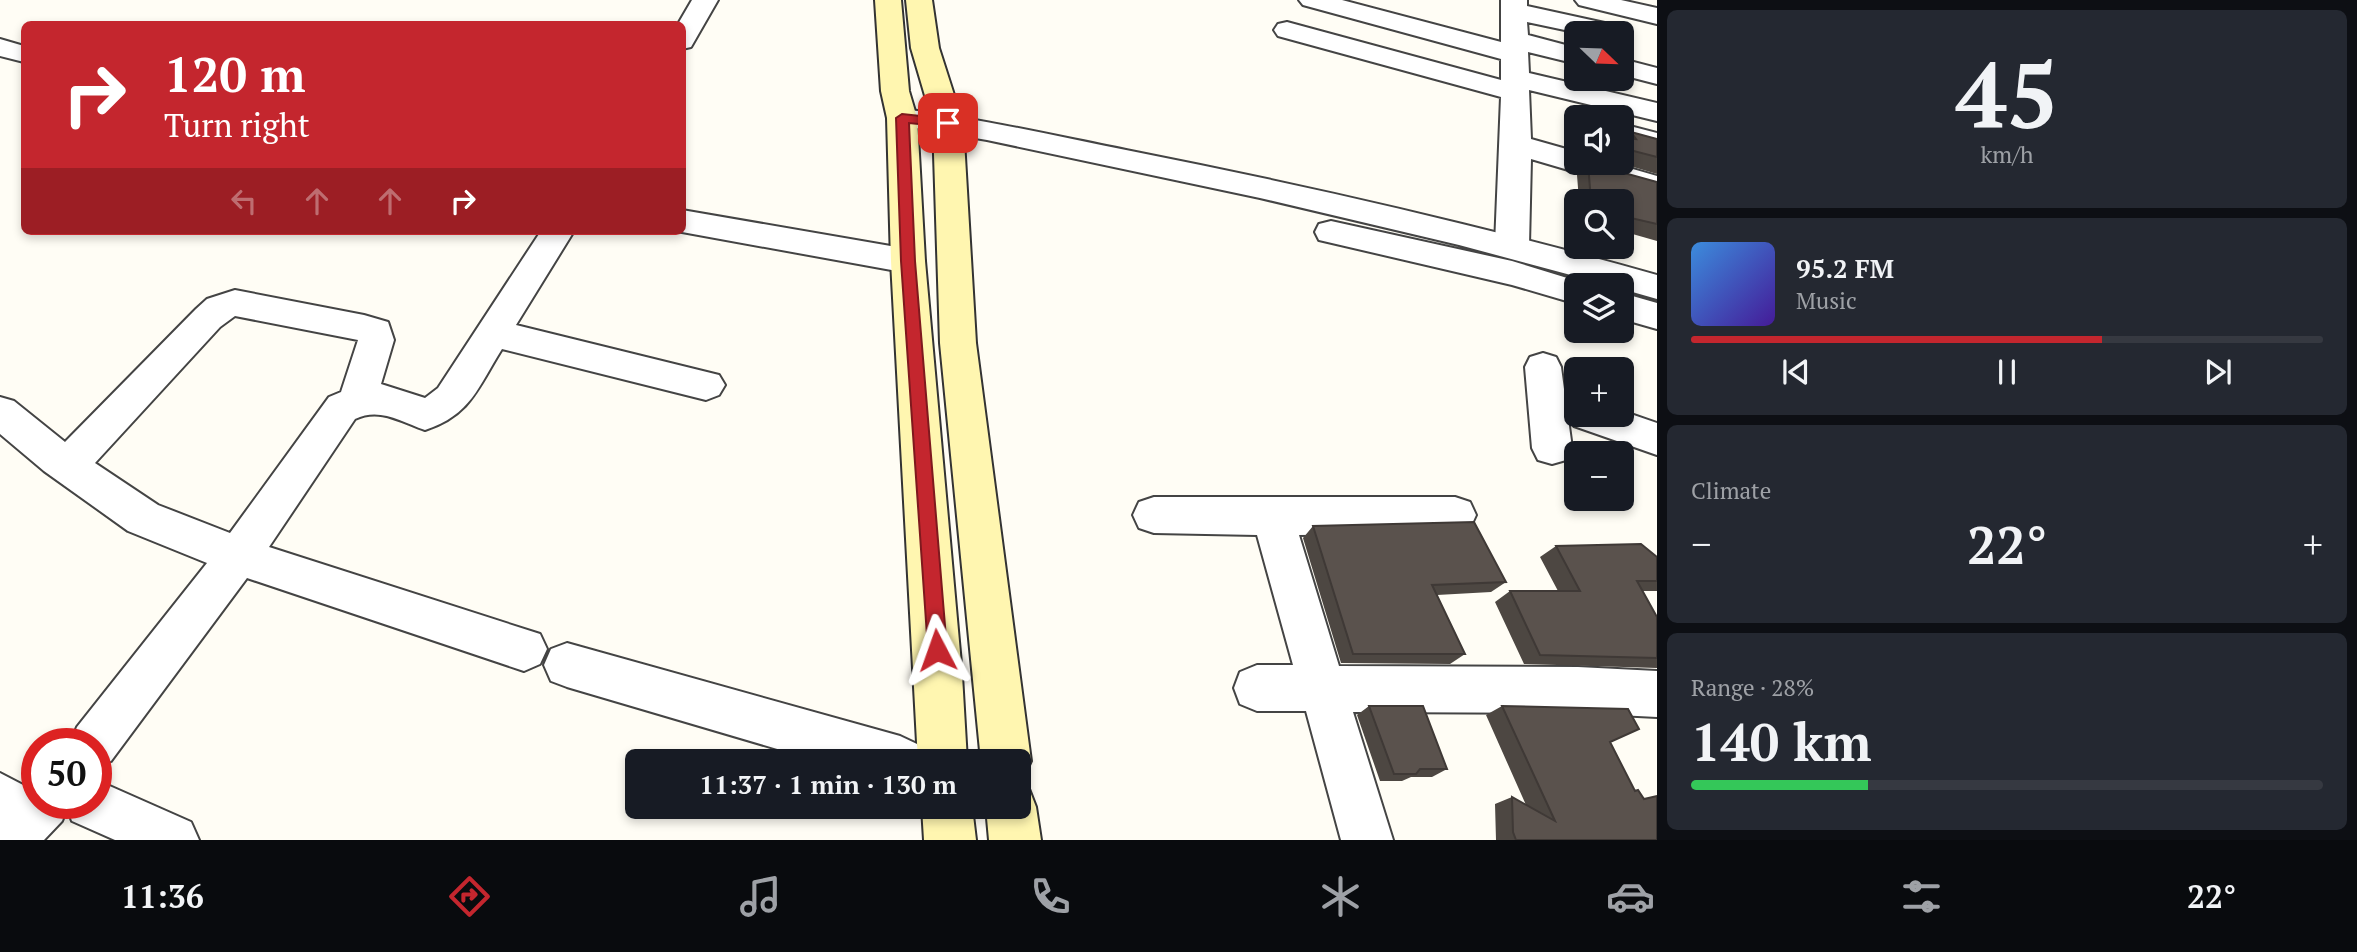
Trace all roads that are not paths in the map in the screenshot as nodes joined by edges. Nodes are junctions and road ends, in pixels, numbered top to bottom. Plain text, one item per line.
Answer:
1 (705, 0) edge
2 (888, 0) edge
3 (919, 0) edge
4 (1312, 0) edge
5 (1588, 0) edge
6 (1514, 5) edge
7 (1657, 16) edge
8 (1572, 21) edge
9 (1287, 30) dead end
10 (686, 34) edge
11 (0, 47) edge
12 (21, 53) edge
13 (1564, 59) edge
14 (1634, 70) edge
15 (1515, 74) junction
16 (1657, 76) edge
17 (1564, 111) edge
18 (1657, 112) edge
19 (903, 131) junction
20 (949, 136) junction
21 (1634, 136) edge
22 (1657, 143) edge
23 (1516, 145) junction
24 (1564, 159) edge
25 (1619, 175) edge
26 (1657, 186) edge
27 (686, 222) edge
28 (555, 235) edge
29 (1512, 245) junction
30 (908, 261) junction
31 (1657, 287) edge
32 (1564, 288) edge
33 (1634, 309) edge
34 (1657, 316) edge
35 (493, 333) junction
36 (706, 385) dead end
37 (1555, 393) edge
38 (357, 400) junction
39 (0, 412) edge
40 (1622, 427) edge
41 (1657, 439) edge
42 (1552, 448) dead end
43 (68, 465) junction
44 (1154, 515) dead end
45 (1455, 516) dead end
46 (1273, 517) junction
47 (238, 556) junction
48 (524, 649) dead end
49 (566, 664) dead end
50 (1257, 688) dead end
51 (1324, 690) junction
52 (1657, 694) edge
53 (106, 728) edge
54 (859, 749) edge
55 (942, 749) edge
56 (1005, 749) edge
57 (112, 813) edge
58 (948, 819) edge
59 (1012, 819) edge
60 (173, 840) edge
61 (950, 840) edge
62 (1015, 840) edge
63 (1367, 840) edge

1 - 10 street
2 - 19 main road
3 - 20 main road
4 - 15 street
5 - 7 street
6 - 8 street
6 - 15 street
9 - 15 street
11 - 12 street
13 - 15 street
14 - 16 street
15 - 17 street
15 - 18 street
15 - 23 street
19 - 20 street
19 - 30 main road
20 - 29 street
20 - 32 street
20 - 56 main road
21 - 22 street
23 - 24 street
23 - 29 street
25 - 26 street
27 - 30 street
28 - 35 street
29 - 31 street
30 - 55 main road
33 - 34 street
35 - 36 street
35 - 38 street
37 - 42 street
38 - 43 street
38 - 47 street
39 - 43 street
40 - 41 street
43 - 47 street
44 - 46 street
45 - 46 street
46 - 51 street
47 - 48 street
47 - 53 street
49 - 54 street
50 - 51 street
51 - 52 street
51 - 63 street
57 - 60 street
58 - 61 main road
59 - 62 main road

